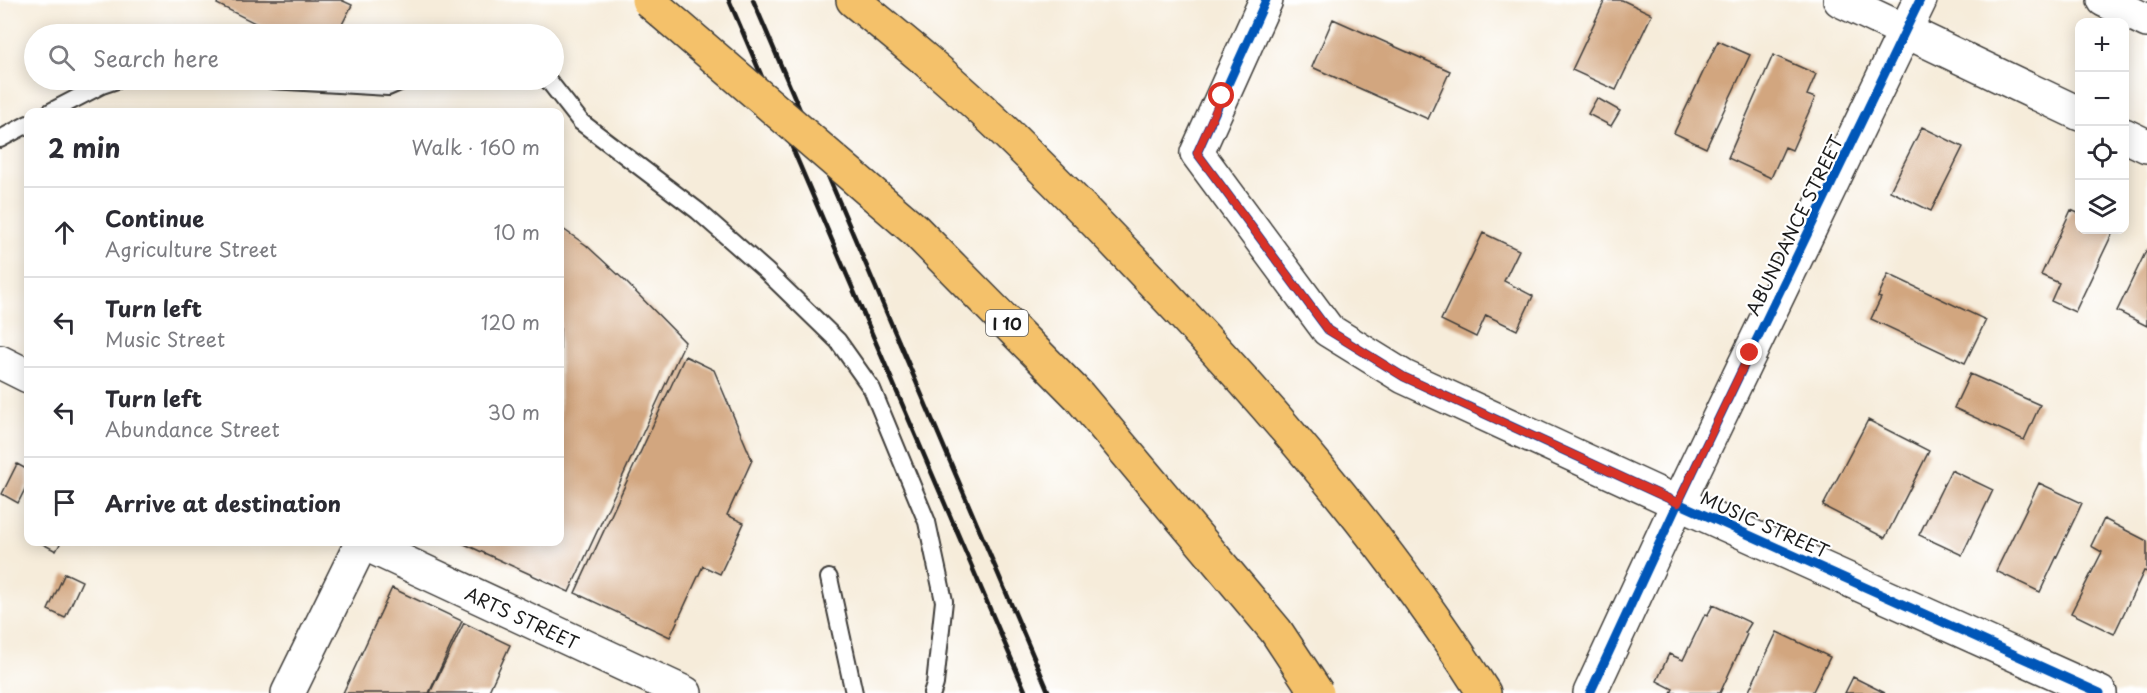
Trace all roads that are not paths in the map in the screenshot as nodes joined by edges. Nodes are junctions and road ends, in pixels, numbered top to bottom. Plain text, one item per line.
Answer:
1 (648, 0) edge
2 (853, 0) edge
3 (1266, 0) edge
4 (1840, 0) edge
5 (1920, 0) edge
6 (2104, 0) edge
7 (2147, 21) edge
8 (1905, 31) junction
9 (92, 90) edge
10 (556, 90) edge
11 (58, 108) edge
12 (2075, 112) edge
13 (24, 126) edge
14 (2129, 137) edge
15 (0, 139) edge
16 (2147, 146) edge
17 (0, 362) edge
18 (24, 374) edge
19 (1678, 503) junction
20 (360, 546) edge
21 (371, 546) edge
22 (829, 578) dead end
23 (288, 693) edge
24 (685, 693) edge
25 (854, 693) edge
26 (932, 693) edge
27 (1317, 693) edge
28 (1484, 693) edge
29 (1590, 693) edge
30 (2100, 693) edge

1 - 27 highway, I 10, bridge
2 - 28 highway
3 - 19 street, MUSIC STREET
4 - 8 street
5 - 8 street, ABUNDANCE STREET
6 - 7 street
8 - 12 street
8 - 19 street, ABUNDANCE STREET
9 - 11 lane
10 - 26 lane
13 - 15 lane
14 - 16 street
17 - 18 street
19 - 29 street, ABUNDANCE STREET
19 - 30 street, MUSIC STREET
20 - 23 street
21 - 24 street, ARTS STREET
22 - 25 lane

